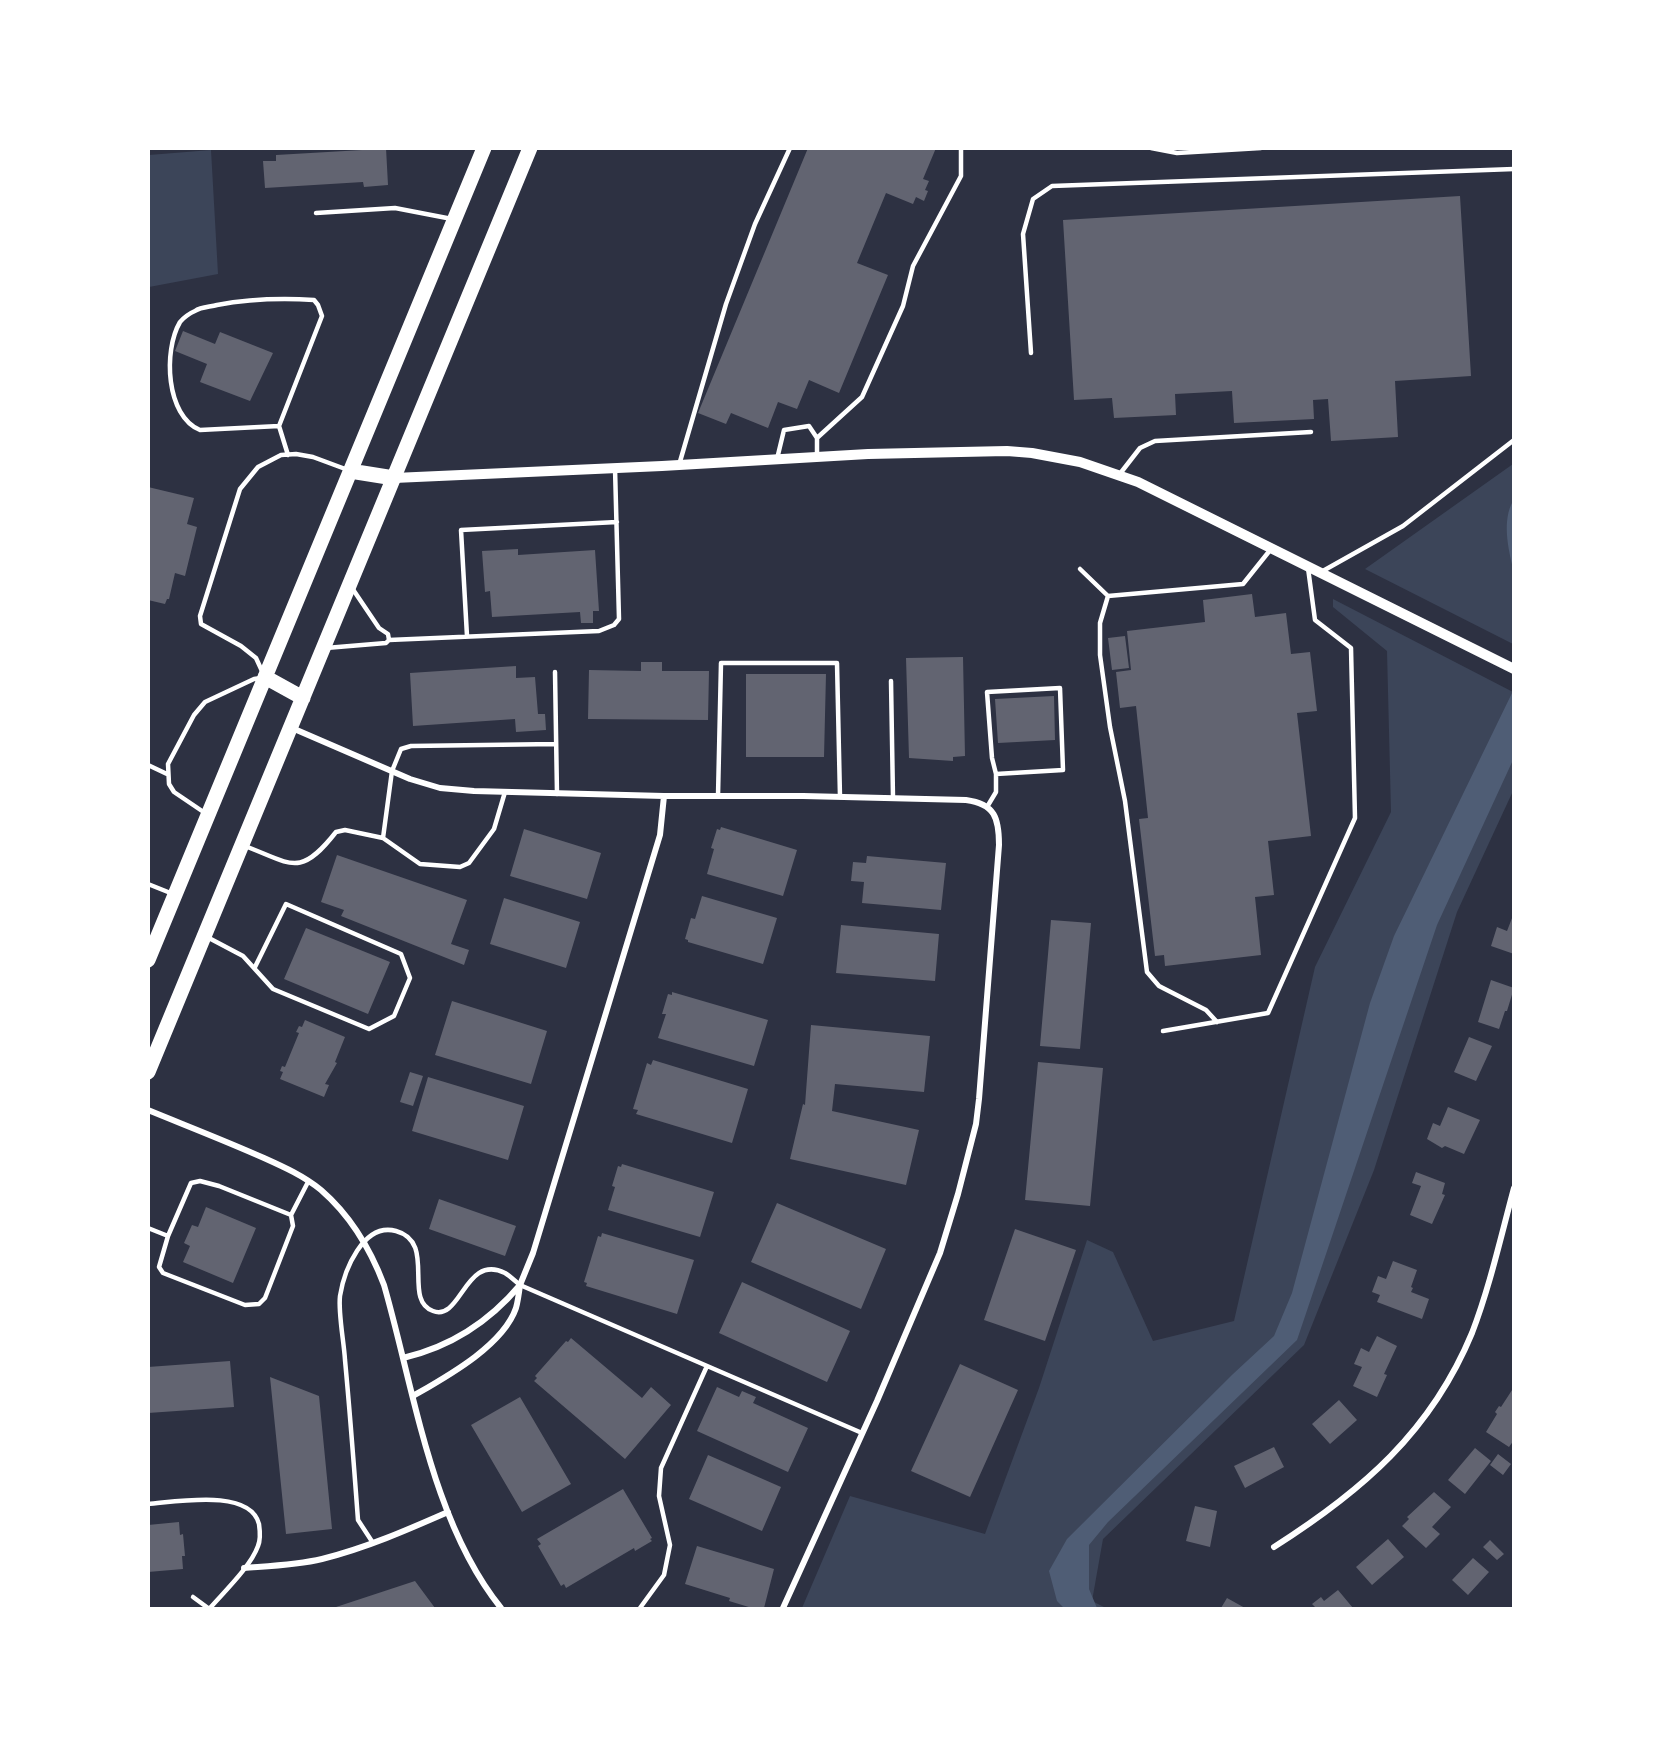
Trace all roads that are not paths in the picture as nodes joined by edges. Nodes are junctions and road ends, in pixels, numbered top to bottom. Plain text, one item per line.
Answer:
1 (484, 148) edge
2 (530, 148) edge
3 (790, 148) edge
4 (961, 148) edge
5 (1151, 148) edge
6 (1261, 148) edge
7 (1514, 169) edge
8 (316, 213) dead end
9 (454, 219) junction
10 (1031, 353) dead end
11 (279, 426) junction
12 (1311, 432) dead end
13 (817, 438) junction
14 (1514, 440) edge
15 (288, 455) junction
16 (817, 457) junction
17 (777, 459) junction
18 (679, 465) junction
19 (615, 468) junction
20 (350, 471) junction
21 (1119, 475) junction
22 (394, 478) junction
23 (617, 522) junction
24 (1272, 548) junction
25 (1308, 566) junction
26 (1080, 569) dead end
27 (1321, 572) junction
28 (350, 584) junction
29 (1108, 596) junction
30 (467, 636) junction
31 (389, 640) junction
32 (324, 648) junction
33 (1514, 669) edge
34 (555, 672) dead end
35 (265, 677) junction
36 (891, 681) dead end
37 (303, 698) junction
38 (291, 728) junction
39 (556, 744) junction
40 (148, 765) edge
41 (392, 771) junction
42 (167, 774) junction
43 (996, 774) junction
44 (506, 792) junction
45 (557, 794) junction
46 (664, 796) junction
47 (718, 796) junction
48 (840, 797) junction
49 (893, 798) junction
50 (987, 807) junction
51 (208, 815) junction
52 (383, 838) junction
53 (242, 845) junction
54 (148, 884) edge
55 (175, 895) junction
56 (205, 936) junction
57 (148, 960) edge
58 (255, 967) junction
59 (1217, 1022) junction
60 (1162, 1031) dead end
61 (148, 1072) edge
62 (148, 1110) edge
63 (308, 1182) junction
64 (1514, 1188) edge
65 (291, 1215) junction
66 (148, 1228) edge
67 (168, 1236) junction
68 (364, 1240) junction
69 (520, 1285) junction
70 (403, 1358) junction
71 (707, 1366) junction
72 (413, 1396) junction
73 (862, 1433) junction
74 (148, 1503) edge
75 (448, 1512) junction
76 (372, 1544) junction
77 (1274, 1547) dead end
78 (244, 1568) junction
79 (193, 1597) dead end
80 (209, 1608) edge
81 (501, 1608) edge
82 (640, 1608) edge
83 (783, 1608) edge

1 - 9 main road
2 - 22 main road
3 - 18 lane
4 - 13 lane
5 - 6 lane
7 - 10 lane
8 - 9 lane
9 - 20 main road
11 - 11 lane
11 - 15 lane
12 - 21 lane
13 - 16 lane
13 - 17 lane
14 - 27 lane
15 - 20 lane
15 - 35 lane
16 - 17 street
16 - 21 street
17 - 18 street
18 - 19 street
19 - 22 street
19 - 23 lane
20 - 22 main road
20 - 35 main road
21 - 24 street
22 - 28 main road
23 - 30 lane
23 - 30 lane
24 - 25 street
24 - 29 lane
25 - 27 street
25 - 59 lane
26 - 29 lane
27 - 33 street
28 - 31 lane
28 - 32 main road
29 - 59 lane
30 - 31 lane
31 - 32 lane
32 - 37 main road
34 - 39 lane
35 - 37 main road
35 - 42 lane
35 - 51 main road
36 - 49 lane
37 - 38 main road
38 - 41 street
38 - 53 main road
39 - 41 lane
39 - 45 lane
40 - 42 lane
41 - 44 street
41 - 52 lane
42 - 51 lane
43 - 43 lane
43 - 50 lane
44 - 45 street
44 - 52 lane
45 - 46 street
46 - 47 street
46 - 69 street
47 - 48 street
47 - 48 lane
48 - 49 street
49 - 50 street
50 - 73 street
51 - 55 main road
52 - 53 lane
53 - 56 main road
54 - 55 lane
55 - 57 main road
56 - 58 lane
56 - 61 main road
58 - 58 lane
59 - 60 lane
62 - 63 street
63 - 65 lane
63 - 68 street
64 - 77 street
65 - 67 lane
65 - 67 lane
66 - 67 lane
68 - 69 lane
68 - 70 street
68 - 76 lane
69 - 70 street
69 - 71 lane
69 - 72 street
70 - 72 street
71 - 73 lane
71 - 82 lane
72 - 75 street
73 - 83 street
74 - 78 lane
75 - 76 street
75 - 81 street
76 - 78 street
78 - 80 lane
79 - 80 lane

